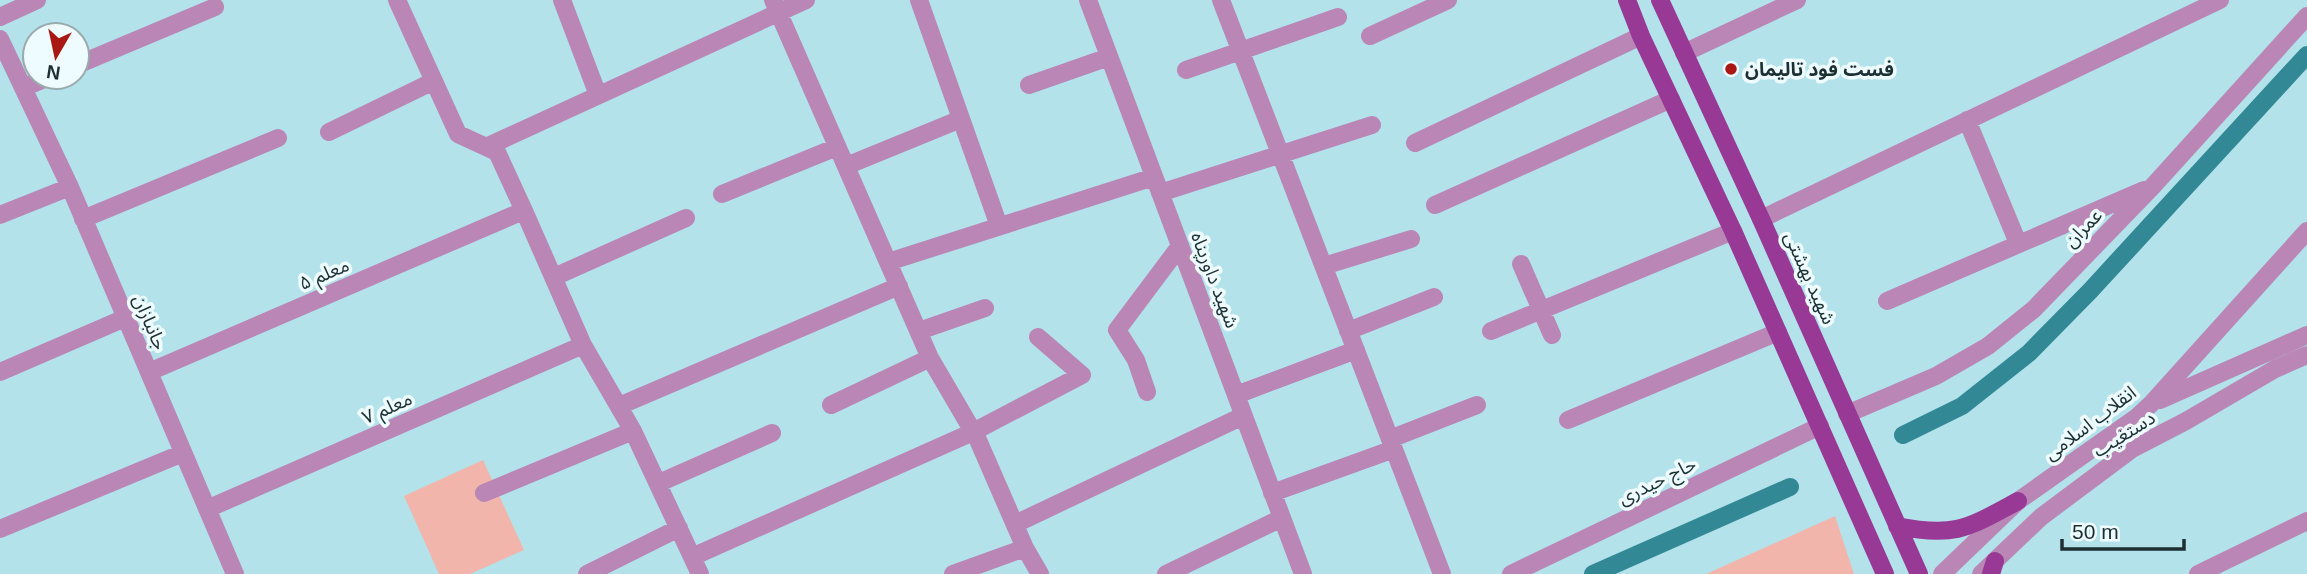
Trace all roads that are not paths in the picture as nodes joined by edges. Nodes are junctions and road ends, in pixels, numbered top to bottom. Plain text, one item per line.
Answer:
1 (37, 0) edge
2 (397, 0) edge
3 (562, 0) edge
4 (806, 0) edge
5 (919, 0) edge
6 (1088, 0) edge
7 (1222, 0) edge
8 (1448, 0) edge
9 (1627, 0) edge
10 (1660, 0) edge
11 (1797, 0) edge
12 (2210, 2) edge
13 (215, 7) dead end
14 (776, 7) edge
15 (2307, 16) edge
16 (0, 17) edge
17 (1338, 17) dead end
18 (1370, 36) dead end
19 (1641, 36) junction
20 (0, 39) edge
21 (1241, 51) junction
22 (1684, 53) junction
23 (1109, 57) junction
24 (91, 59) edge
25 (1186, 70) dead end
26 (434, 81) junction
27 (21, 84) edge
28 (1029, 85) dead end
29 (24, 91) edge
30 (598, 95) junction
31 (1671, 99) junction
32 (961, 119) junction
33 (1967, 120) junction
34 (1372, 125) dead end
35 (329, 132) dead end
36 (278, 138) dead end
37 (1415, 143) dead end
38 (486, 147) junction
39 (837, 147) junction
40 (1281, 155) junction
41 (846, 166) junction
42 (1157, 185) junction
43 (70, 187) junction
44 (2153, 187) junction
45 (722, 194) dead end
46 (1435, 205) dead end
47 (521, 214) junction
48 (0, 215) edge
49 (686, 218) dead end
50 (83, 219) junction
51 (1761, 219) junction
52 (999, 226) junction
53 (1732, 231) junction
54 (2307, 231) edge
55 (1411, 239) dead end
56 (2018, 243) junction
57 (1180, 246) junction
58 (888, 262) junction
59 (1521, 264) dead end
60 (1324, 266) junction
61 (554, 277) junction
62 (899, 286) junction
63 (1434, 297) dead end
64 (1887, 301) dead end
65 (985, 308) dead end
66 (1541, 310) junction
67 (125, 317) junction
68 (919, 331) junction
69 (1348, 331) junction
70 (1491, 331) dead end
71 (1778, 332) junction
72 (1552, 335) dead end
73 (2307, 335) edge
74 (1038, 337) dead end
75 (583, 345) junction
76 (1356, 349) junction
77 (2307, 355) edge
78 (930, 358) junction
79 (0, 372) edge
80 (149, 372) junction
81 (1147, 392) dead end
82 (1236, 395) junction
83 (2152, 403) junction
84 (831, 405) dead end
85 (1477, 405) dead end
86 (619, 406) junction
87 (1847, 414) junction
88 (1243, 416) junction
89 (1568, 420) dead end
90 (1820, 426) junction
91 (633, 431) junction
92 (973, 432) junction
93 (772, 433) dead end
94 (1392, 444) junction
95 (183, 453) junction
96 (659, 483) junction
97 (484, 493) dead end
98 (1272, 493) junction
99 (2018, 501) junction
100 (207, 509) junction
101 (1282, 518) junction
102 (2307, 521) edge
103 (1015, 524) junction
104 (1897, 526) junction
105 (679, 528) junction
106 (0, 529) edge
107 (1025, 548) junction
108 (692, 557) junction
109 (1993, 567) edge
110 (1884, 573) edge
111 (235, 574) edge
112 (587, 574) edge
113 (700, 574) edge
114 (953, 574) edge
115 (1040, 574) edge
116 (1166, 574) edge
117 (1303, 574) edge
118 (1442, 574) edge
119 (1511, 574) edge
120 (1919, 574) edge
121 (1942, 574) edge
122 (1981, 574) edge
123 (2198, 574) edge

1 - 16 street
2 - 26 street
3 - 30 street
4 - 14 street
5 - 32 street
6 - 23 street, شهید داورپناه
7 - 21 street
8 - 18 street
9 - 19 main road
10 - 22 main road, شهید بهشتی
11 - 22 street
12 - 33 street
13 - 24 street
14 - 30 street
14 - 39 street
15 - 44 street, عمران
17 - 21 street
19 - 31 main road
19 - 37 street
20 - 27 street, جانبازان
21 - 25 street
21 - 40 street
22 - 51 main road, شهید بهشتی
23 - 28 street
23 - 42 street, شهید داورپناه
26 - 35 street
26 - 38 street
29 - 43 street, جانبازان
30 - 38 street
31 - 46 street
31 - 53 main road
32 - 41 street
32 - 52 street
33 - 51 street
33 - 56 street
34 - 40 street
36 - 50 street
38 - 47 street
39 - 41 street
39 - 45 street
40 - 42 street
40 - 60 street
41 - 58 street
42 - 52 street
42 - 57 street, شهید داورپناه
43 - 48 street
43 - 50 street, جانبازان
44 - 56 street
44 - 87 street, عمران
47 - 61 street
47 - 80 street, معلم ۵
49 - 61 street
50 - 67 street, جانبازان
51 - 87 main road, شهید بهشتی
52 - 58 street
53 - 66 street
53 - 71 main road
54 - 83 street, انقلاب اسلامی
55 - 60 street
56 - 64 street
57 - 81 street
57 - 82 street, شهید داورپناه
58 - 62 street
59 - 66 street
60 - 69 street
61 - 75 street
62 - 68 street
62 - 86 street
63 - 69 street
65 - 68 street
66 - 70 street
66 - 72 street
67 - 79 street
67 - 80 street, جانبازان
68 - 78 street
69 - 76 street
71 - 89 street
71 - 90 main road
73 - 83 street, دستغیب
74 - 92 street
75 - 86 street
75 - 100 street, معلم ۷
76 - 82 street
76 - 94 street
77 - 109 street, دستغیب
78 - 84 street
78 - 92 street
80 - 95 street, جانبازان
82 - 88 street, شهید داورپناه
83 - 99 street, انقلاب اسلامی
85 - 94 street
86 - 91 street
87 - 104 main road, شهید بهشتی
88 - 98 street, شهید داورپناه
88 - 103 street
90 - 110 main road
90 - 119 street, حاج حیدری
91 - 96 street
91 - 97 street
92 - 103 street
92 - 108 street
93 - 96 street
94 - 98 street
94 - 118 street
95 - 100 street, جانبازان
95 - 106 street
96 - 105 street
98 - 101 street, شهید داورپناه
99 - 104 main road
99 - 121 street, انقلاب اسلامی
100 - 111 street, جانبازان
101 - 116 street
101 - 117 street, شهید داورپناه
102 - 123 street
103 - 107 street
104 - 120 main road, شهید بهشتی
105 - 108 street
105 - 112 street
107 - 114 street
107 - 115 street
108 - 113 street
109 - 122 street, دستغیب

